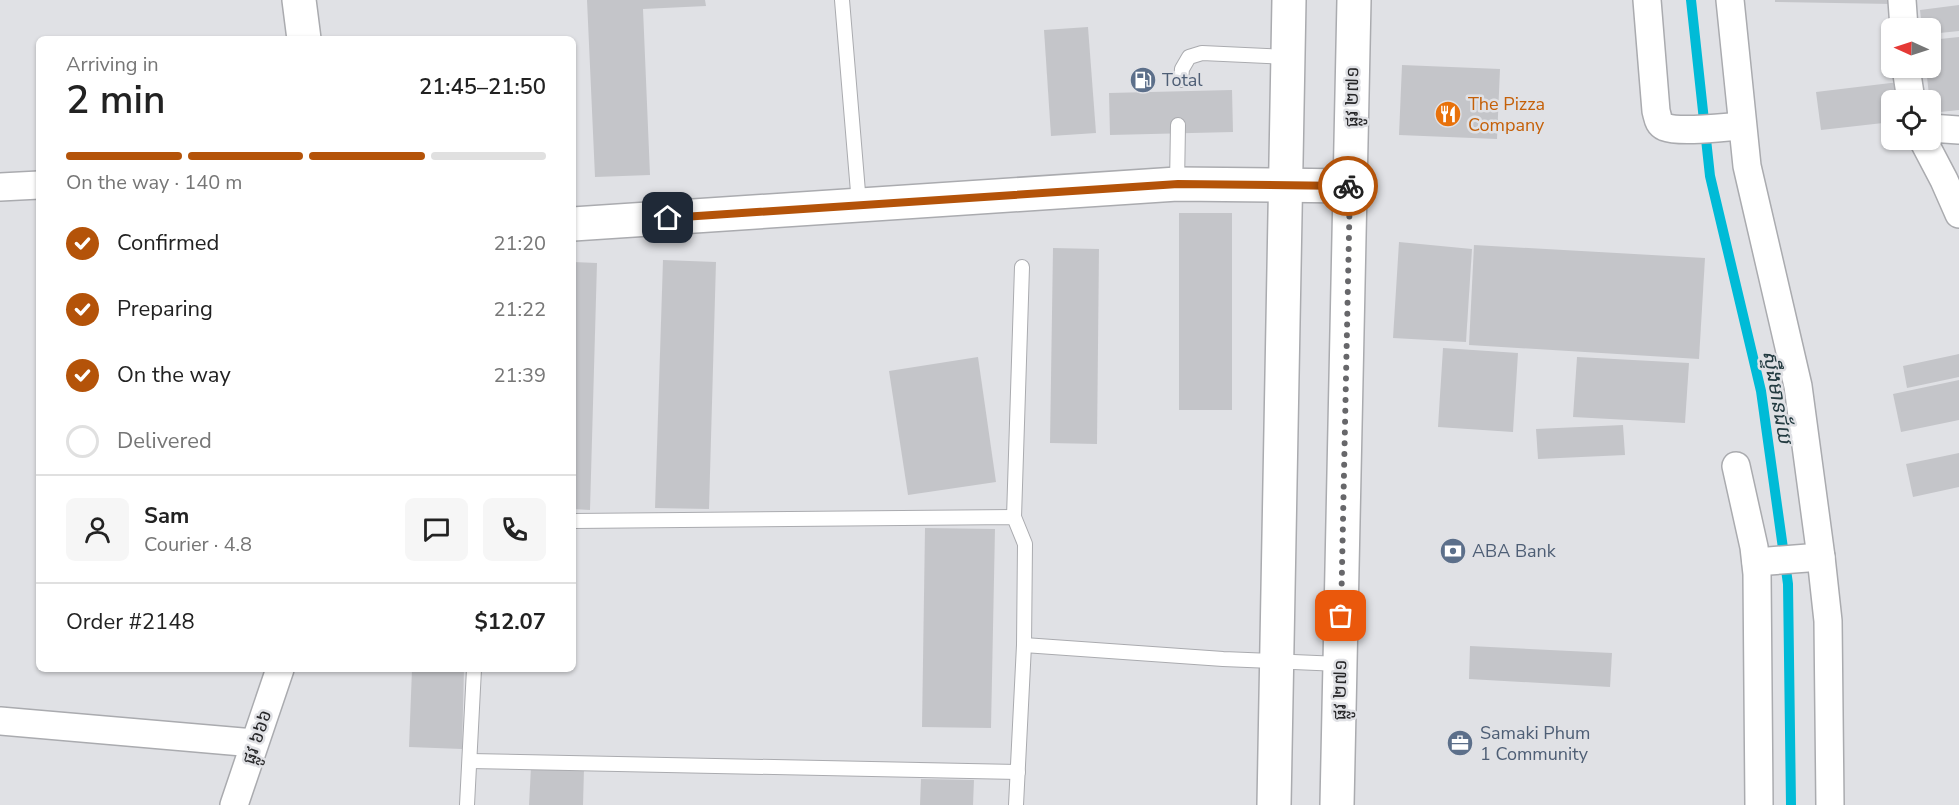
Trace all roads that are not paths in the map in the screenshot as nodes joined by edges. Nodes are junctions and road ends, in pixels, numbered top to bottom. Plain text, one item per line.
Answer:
1 (299, 0) edge
2 (842, 0) edge
3 (1289, 0) edge
4 (1354, 0) edge
5 (1647, 0) edge
6 (1730, 0) edge
7 (1902, 0) edge
8 (1903, 18) edge
9 (304, 36) edge
10 (1288, 57) junction
11 (1181, 80) dead end
12 (1178, 125) dead end
13 (1732, 127) junction
14 (1941, 129) edge
15 (1959, 130) edge
16 (1928, 150) edge
17 (1178, 184) junction
18 (36, 185) edge
19 (1285, 186) junction
20 (1350, 186) junction
21 (0, 187) edge
22 (859, 204) junction
23 (1959, 214) edge
24 (576, 224) edge
25 (1022, 267) dead end
26 (1736, 466) dead end
27 (1014, 517) junction
28 (576, 521) edge
29 (1811, 557) junction
30 (1761, 561) junction
31 (1024, 645) junction
32 (1276, 661) junction
33 (1340, 664) junction
34 (279, 672) edge
35 (474, 672) edge
36 (0, 721) edge
37 (254, 743) junction
38 (470, 761) junction
39 (1018, 772) junction
40 (234, 805) edge
41 (467, 805) edge
42 (1017, 805) edge
43 (1274, 805) edge
44 (1337, 805) edge
45 (1759, 805) edge
46 (1830, 805) edge

1 - 9 main road
2 - 22 lane
3 - 10 main road
4 - 20 main road, ផ្លូវ ២៧១
5 - 13 street
6 - 13 street
7 - 8 street
10 - 11 lane
10 - 19 main road
12 - 17 lane
13 - 29 street
14 - 15 street
16 - 23 street
17 - 19 main road
17 - 22 main road
18 - 21 street
19 - 20 main road
19 - 32 main road
20 - 33 main road, ផ្លូវ ២៧១
22 - 24 main road
25 - 27 lane
26 - 30 street
27 - 28 lane
27 - 31 lane
29 - 30 street
29 - 46 street
30 - 45 street
31 - 32 lane
31 - 39 lane
32 - 33 lane
32 - 43 main road
33 - 44 main road, ផ្លូវ ២៧១
34 - 37 street, ផ្លូវ ៦៦៦
35 - 38 lane
36 - 37 street
37 - 40 street, ផ្លូវ ៦៦៦
38 - 39 lane
38 - 41 lane
39 - 42 lane

